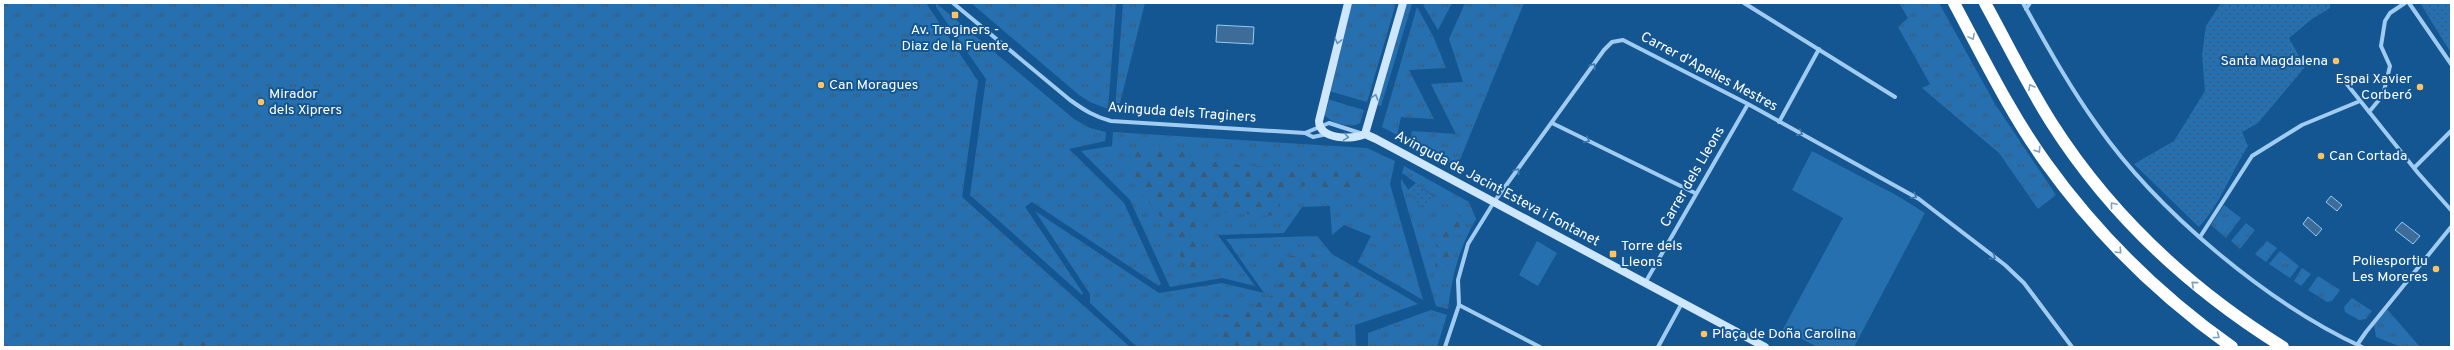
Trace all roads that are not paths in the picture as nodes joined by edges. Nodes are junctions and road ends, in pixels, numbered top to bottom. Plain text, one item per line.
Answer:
1 (953, 3) edge
2 (1348, 3) edge
3 (1403, 3) edge
4 (1744, 3) edge
5 (1954, 3) edge
6 (1985, 3) edge
7 (2023, 3) edge
8 (2030, 3) edge
9 (2406, 3) edge
10 (2409, 3) edge
11 (2026, 9) junction
12 (1819, 49) junction
13 (2451, 64) edge
14 (2346, 84) dead end
15 (1895, 97) dead end
16 (2360, 101) junction
17 (1748, 104) junction
18 (2369, 112) junction
19 (1779, 122) junction
20 (1552, 123) junction
21 (1319, 127) junction
22 (2451, 131) edge
23 (1305, 133) junction
24 (1326, 134) junction
25 (1365, 134) junction
26 (2414, 168) junction
27 (1695, 193) junction
28 (1494, 202) junction
29 (2451, 210) edge
30 (2451, 227) edge
31 (2200, 237) junction
32 (1645, 283) junction
33 (1682, 303) junction
34 (1459, 305) junction
35 (2360, 346) edge
36 (1445, 347) edge
37 (1540, 347) edge
38 (1658, 347) edge
39 (1765, 347) edge
40 (2072, 347) edge
41 (2232, 347) edge
42 (2283, 347) edge

1 - 23 street, Avinguda dels Traginers
2 -> 21 street
25 -> 3 street
4 - 12 street
5 -> 41 highway
42 -> 6 highway
7 - 11 street
8 - 11 street
9 - 18 street
10 - 13 street
11 - 31 street
12 - 15 street
12 - 19 street
14 - 16 street
16 - 18 street
16 - 31 street
17 - 19 street, Carrer d'Apel·les Mestres
20 -> 17 street, Carrer d'Apel·les Mestres
17 - 27 street, Carrer dels Lleons
18 - 26 street
19 -> 40 street, Carrer d'Apel·les Mestres
20 -> 27 street
28 -> 20 street, Carrer d'Apel·les Mestres
21 - 23 street, Avinguda de Jacint Esteva i Fontanet
21 - 24 street
21 - 25 street, Avinguda de Jacint Esteva i Fontanet
22 - 26 street
23 - 24 street
24 -> 25 street
25 - 28 street, Avinguda de Jacint Esteva i Fontanet
26 - 29 street
27 - 32 street, Carrer dels Lleons
28 - 32 street, Avinguda de Jacint Esteva i Fontanet
28 - 34 street, Carrer d'Apel·les Mestres
30 - 35 street
31 - 35 street
32 - 33 street, Avinguda de Jacint Esteva i Fontanet
33 - 38 street
33 - 39 street, Avinguda de Jacint Esteva i Fontanet
34 - 36 street
34 - 37 street

